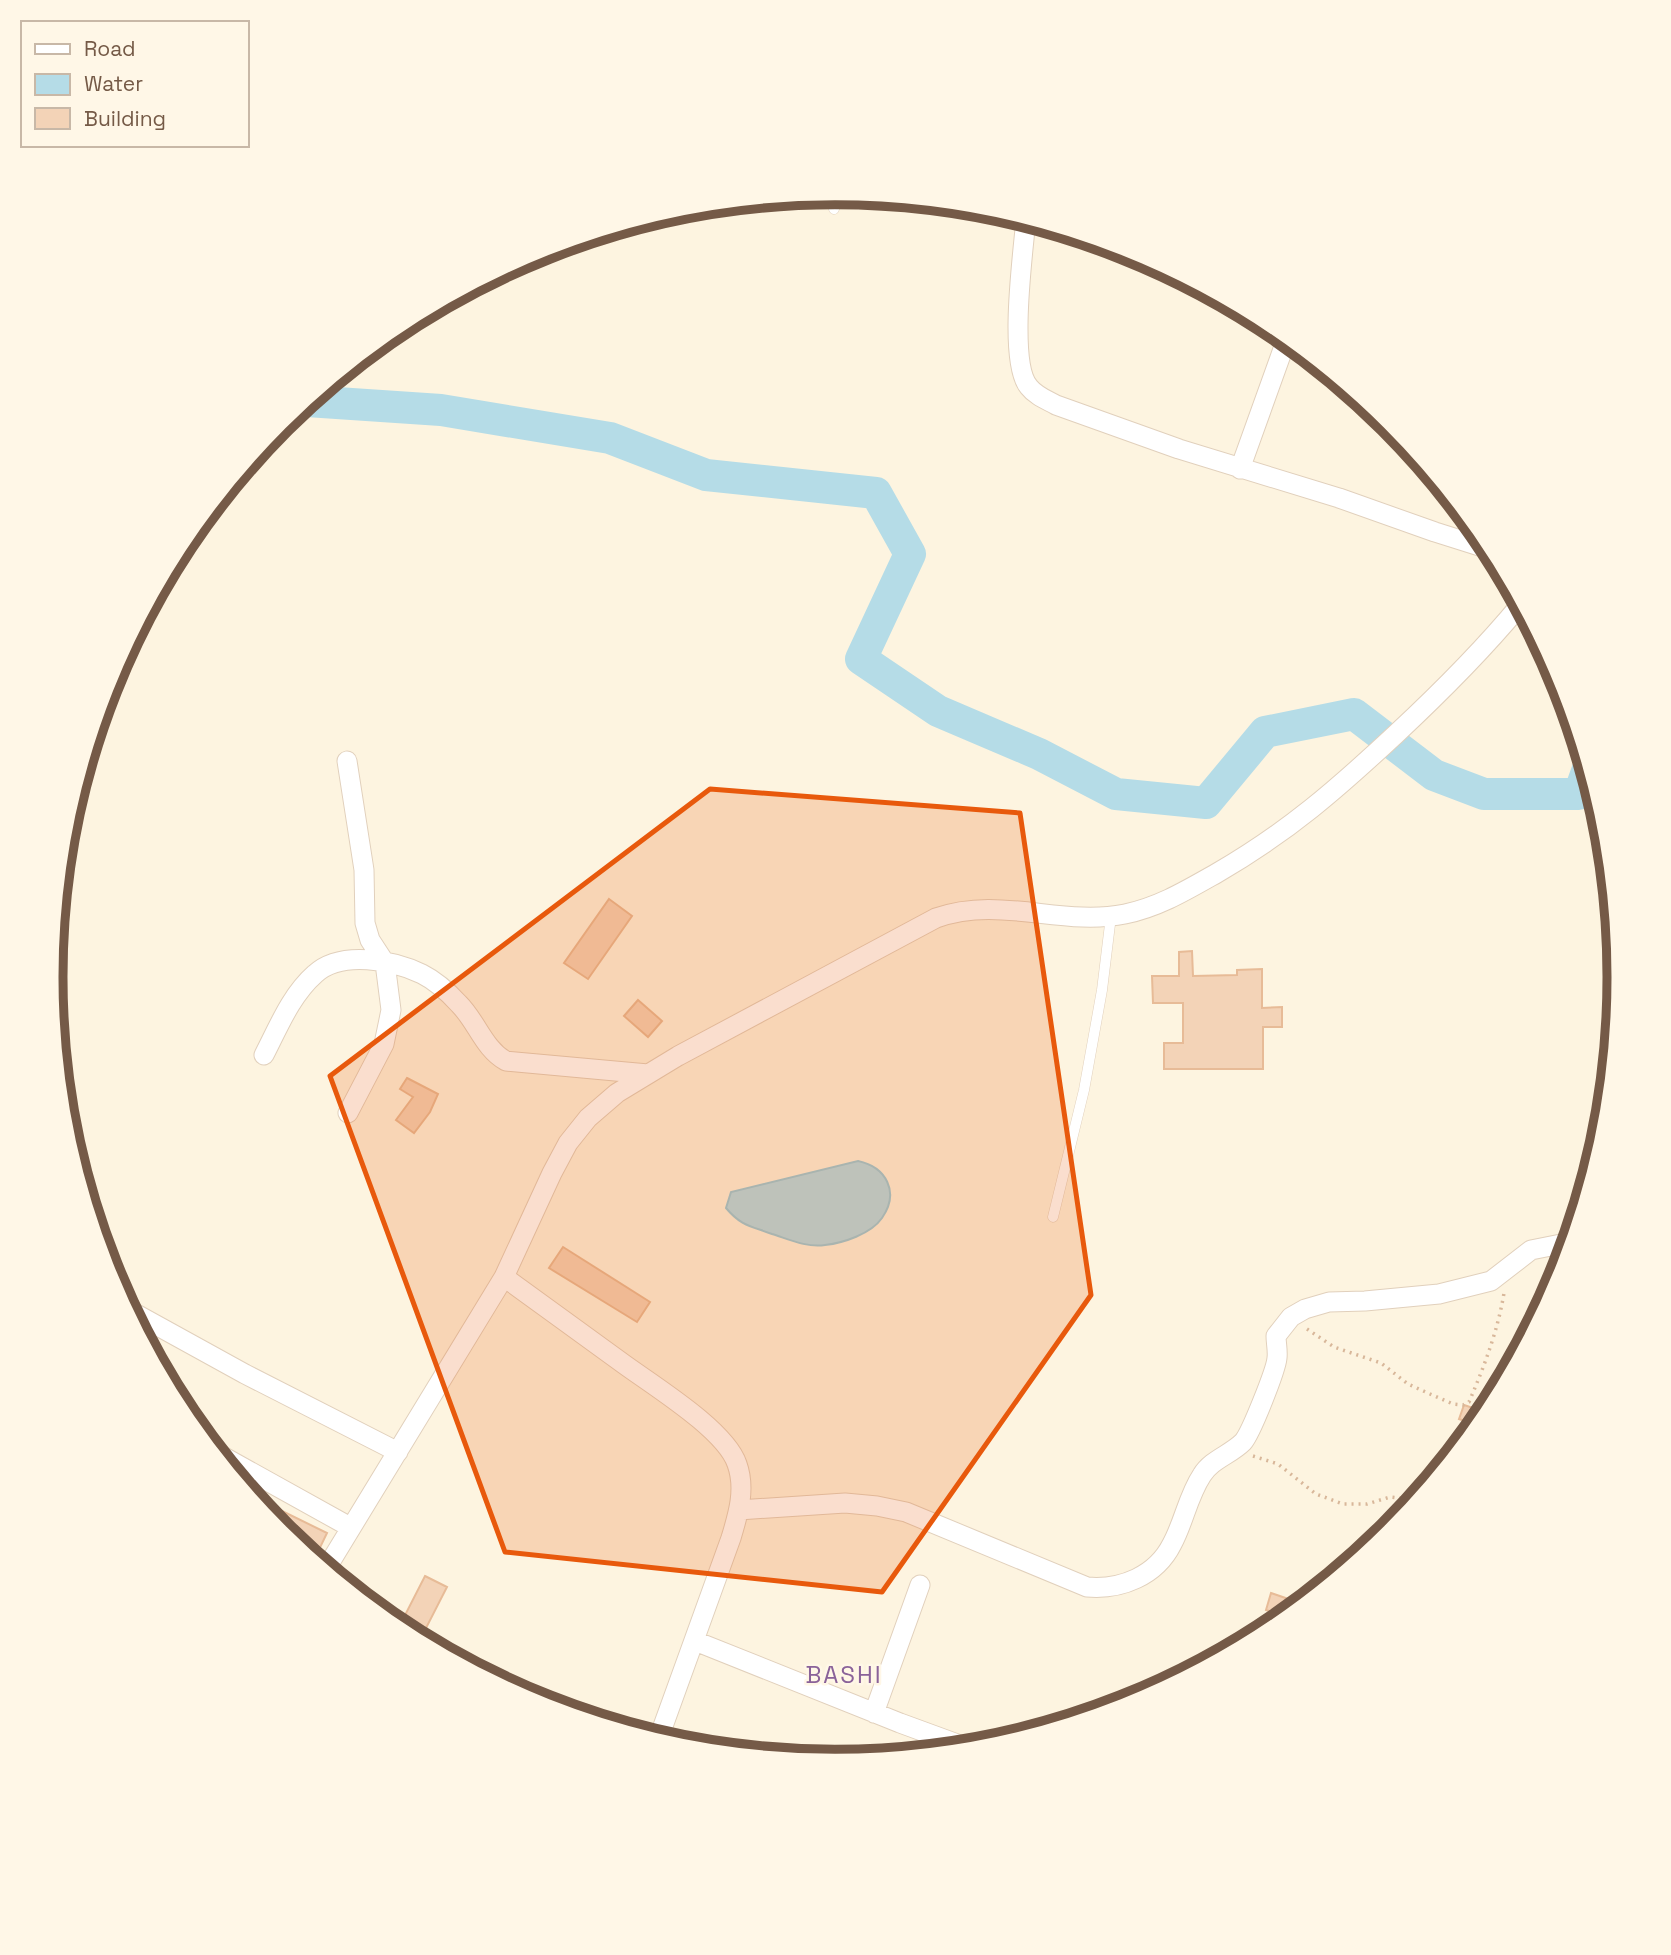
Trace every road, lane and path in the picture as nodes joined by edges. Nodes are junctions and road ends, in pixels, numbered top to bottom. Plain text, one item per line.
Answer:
1 (835, 205) edge
2 (834, 209) dead end
3 (1026, 229) edge
4 (1283, 348) edge
5 (1240, 468) junction
6 (1476, 545) edge
7 (1515, 611) edge
8 (346, 761) dead end
9 (1111, 916) junction
10 (386, 963) junction
11 (264, 1055) dead end
12 (648, 1074) junction
13 (348, 1113) dead end
14 (1053, 1217) dead end
15 (1560, 1244) edge
16 (1508, 1267) junction
17 (503, 1277) junction
18 (142, 1317) edge
19 (1291, 1317) junction
20 (1230, 1451) junction
21 (398, 1452) junction
22 (236, 1464) edge
23 (1405, 1499) edge
24 (739, 1510) junction
25 (350, 1527) junction
26 (330, 1562) edge
27 (920, 1585) dead end
28 (695, 1641) junction
29 (874, 1713) junction
30 (662, 1730) edge
31 (949, 1741) edge

1 - 2 lane
3 - 5 street
4 - 5 street
5 - 6 street
7 - 9 street
8 - 10 street
9 - 12 street
9 - 14 lane
10 - 11 street
10 - 12 street
10 - 13 street
12 - 17 street
15 - 16 street
16 - 19 street
16 - 19 path
17 - 21 street
17 - 24 street
18 - 21 street
19 - 20 street
20 - 23 path
20 - 24 street
21 - 25 street
22 - 25 street
24 - 28 street
25 - 26 street
27 - 29 street
28 - 29 street
28 - 30 street
29 - 31 street

